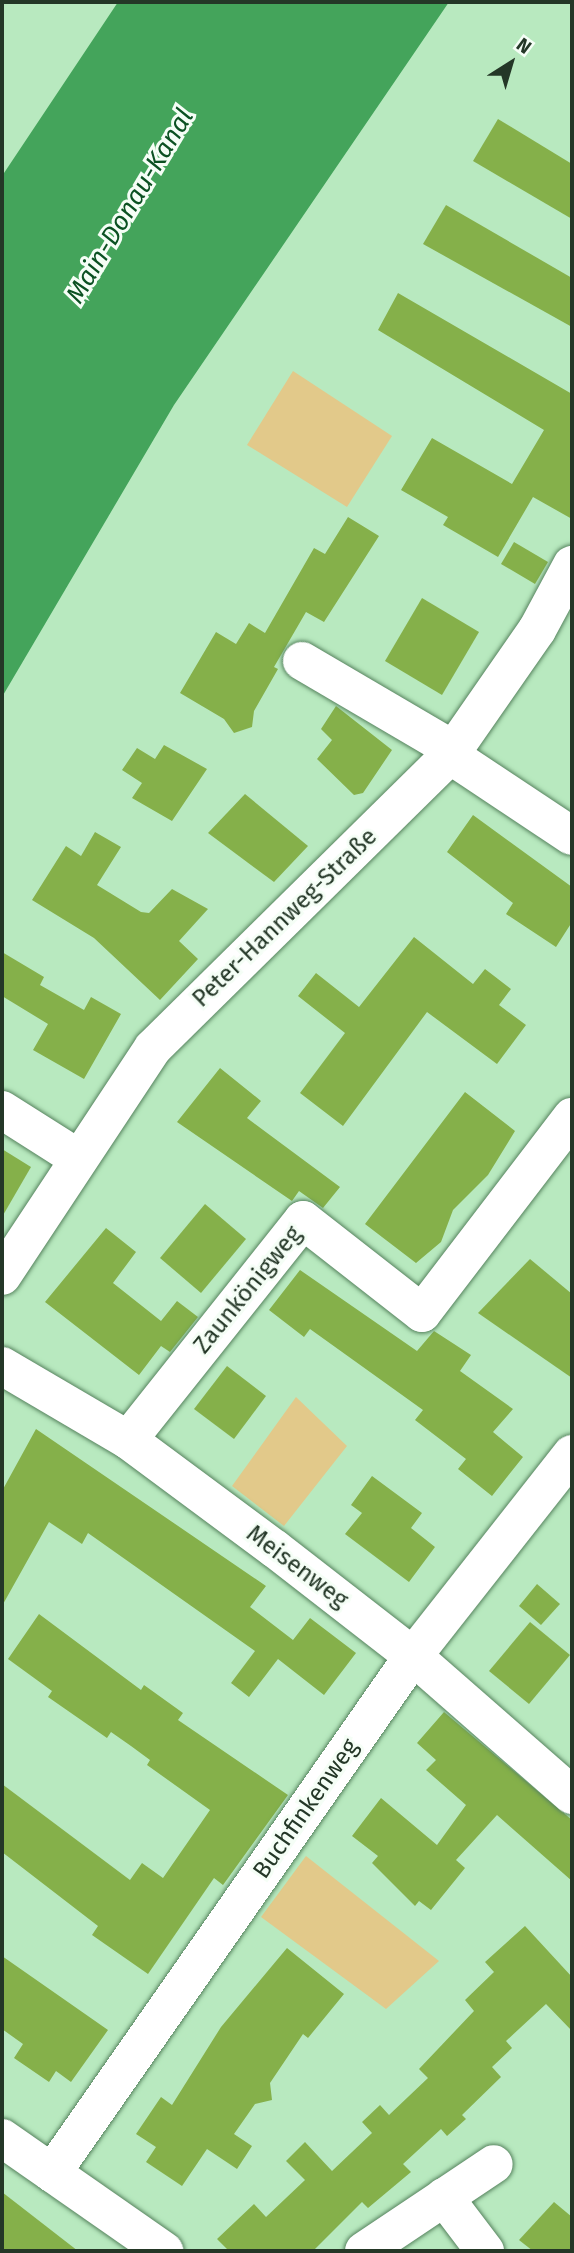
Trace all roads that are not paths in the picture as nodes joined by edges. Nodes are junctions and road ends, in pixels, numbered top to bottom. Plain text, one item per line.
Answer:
1 (572, 565) edge
2 (302, 661) dead end
3 (452, 753) junction
4 (572, 836) edge
5 (2, 1110) edge
6 (572, 1118) edge
7 (76, 1157) junction
8 (2, 1276) edge
9 (2, 1366) edge
10 (128, 1440) junction
11 (572, 1454) edge
12 (413, 1656) junction
13 (572, 1795) edge
14 (2, 2138) edge
15 (494, 2164) dead end
16 (52, 2173) junction
17 (444, 2197) junction
18 (164, 2251) edge
19 (364, 2251) edge
20 (485, 2251) edge

1 - 3 street, Peter-Hannweg-Straße
2 - 3 street
3 - 4 street
3 - 7 street, Peter-Hannweg-Straße
5 - 7 street
6 - 10 street, Zaunkönigweg
7 - 8 street, Peter-Hannweg-Straße
9 - 10 street, Meisenweg
10 - 12 street, Meisenweg
11 - 12 street, Buchfinkenweg
12 - 13 street, Meisenweg
12 - 16 street, Buchfinkenweg
14 - 16 street
15 - 17 street
16 - 18 street
17 - 19 street
17 - 20 street

